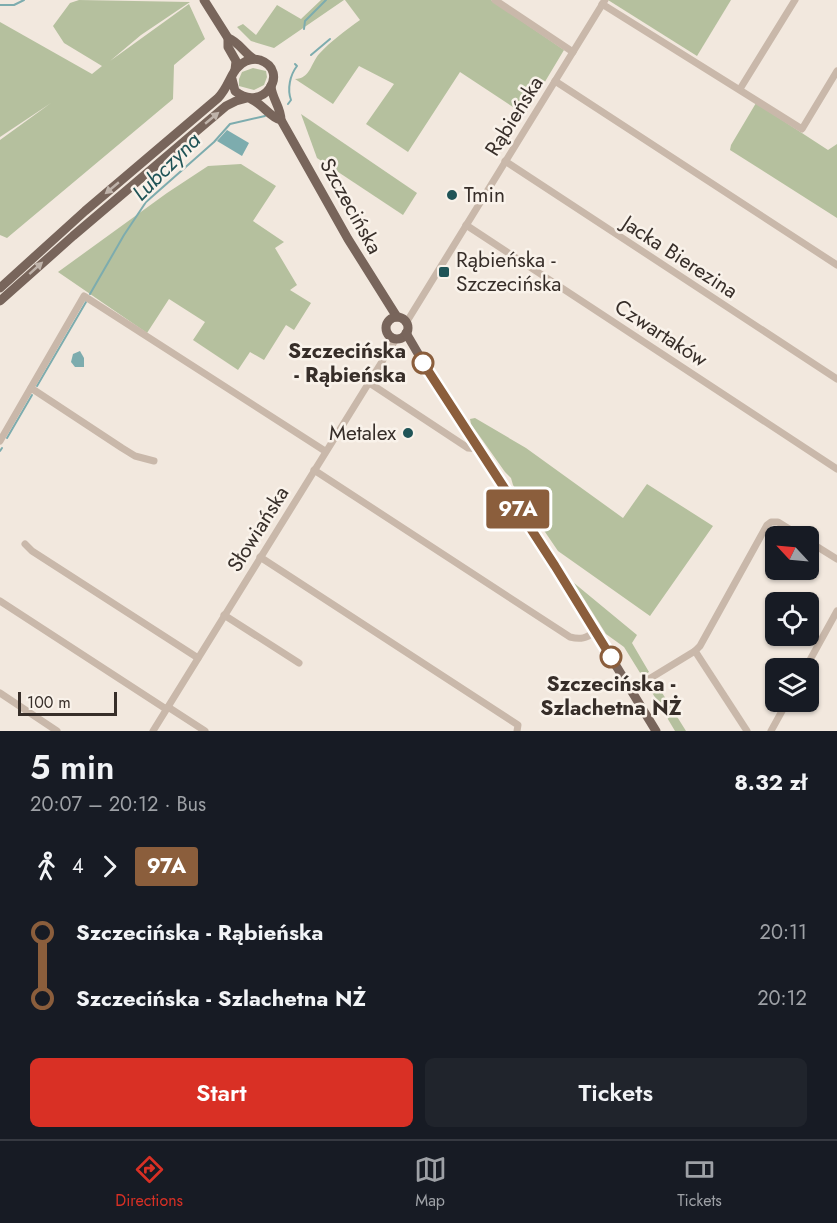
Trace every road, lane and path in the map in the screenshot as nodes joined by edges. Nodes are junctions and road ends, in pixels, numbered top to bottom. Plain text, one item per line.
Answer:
1 (204, 0) edge
2 (495, 0) edge
3 (795, 0) edge
4 (604, 2) edge
5 (228, 38) junction
6 (573, 52) junction
7 (254, 59) junction
8 (837, 71) edge
9 (234, 74) junction
10 (555, 81) junction
11 (271, 86) junction
12 (740, 89) junction
13 (249, 99) junction
14 (280, 120) junction
15 (505, 161) junction
16 (466, 225) junction
17 (837, 265) edge
18 (0, 288) edge
19 (0, 301) edge
20 (398, 328) junction
21 (837, 380) edge
22 (368, 382) junction
23 (31, 388) junction
24 (3, 428) edge
25 (0, 441) edge
26 (479, 449) junction
27 (325, 451) junction
28 (154, 461) dead end
29 (314, 470) junction
30 (837, 470) edge
31 (766, 526) edge
32 (784, 526) edge
33 (765, 529) edge
34 (25, 544) dead end
35 (819, 548) edge
36 (260, 557) junction
37 (837, 559) edge
38 (0, 601) edge
39 (837, 611) edge
40 (224, 615) junction
41 (595, 632) junction
42 (695, 651) junction
43 (198, 658) junction
44 (811, 658) edge
45 (299, 663) dead end
46 (631, 690) junction
47 (0, 693) edge
48 (167, 708) junction
49 (781, 712) edge
50 (57, 731) edge
51 (153, 731) edge
52 (205, 731) edge
53 (517, 731) edge
54 (656, 731) edge
55 (747, 731) edge
56 (771, 731) edge

1 - 5 main road
2 - 6 street
3 - 12 street
4 - 6 street, Rąbieńska
4 - 12 street
5 - 7 main road
5 - 9 main road
6 - 10 street, Rąbieńska
7 - 9 main road
7 - 11 main road
8 - 12 street
9 - 13 main road
9 -> 18 main road
10 - 15 street, Rąbieńska
10 - 17 street
11 - 13 main road
11 - 14 main road, Szczecińska
13 - 14 main road, Szczecińska
19 -> 13 main road
14 - 20 main road, Szczecińska
15 - 16 street, Rąbieńska
15 - 21 street, Jacka Bierezina
16 - 20 street, Rąbieńska
16 - 30 street, Czwartaków
20 - 22 street, Słowiańska
20 - 26 main road, Szczecińska
22 - 26 street
22 - 27 street, Słowiańska
23 - 24 street
23 - 27 street
23 - 28 street
24 - 25 street
26 - 41 main road, Szczecińska
27 - 29 street, Słowiańska
29 - 36 street, Słowiańska
29 - 41 street
31 - 32 street
33 - 42 street
34 - 43 street
35 - 37 street
36 - 40 street, Słowiańska
36 - 53 street
38 - 48 street
39 - 44 street
40 - 43 street, Słowiańska
40 - 45 street
41 - 46 main road, Szczecińska
42 - 46 street
42 - 55 street
43 - 48 street, Słowiańska
46 - 54 main road, Szczecińska
47 - 50 street
48 - 51 street, Słowiańska
48 - 52 street
49 - 56 street

